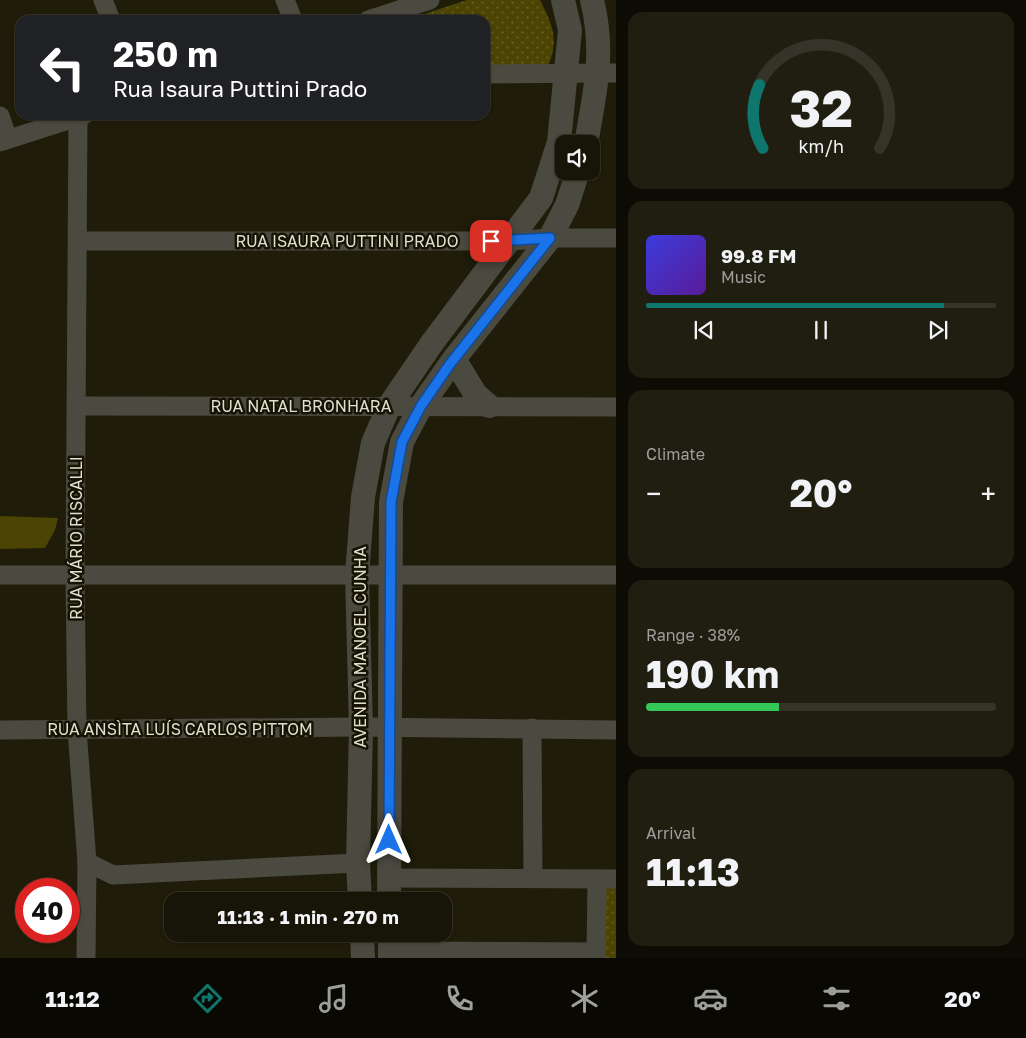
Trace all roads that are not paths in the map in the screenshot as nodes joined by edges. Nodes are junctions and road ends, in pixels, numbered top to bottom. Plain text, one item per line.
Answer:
1 (103, 0) edge
2 (285, 0) edge
3 (430, 0) edge
4 (563, 0) edge
5 (592, 0) edge
6 (109, 15) edge
7 (291, 15) edge
8 (384, 15) edge
9 (607, 73) edge
10 (490, 74) edge
11 (567, 74) junction
12 (0, 116) edge
13 (68, 120) edge
14 (81, 120) edge
15 (589, 135) edge
16 (4, 140) edge
17 (575, 180) edge
18 (550, 238) junction
19 (616, 238) edge
20 (78, 241) junction
21 (510, 241) junction
22 (454, 359) junction
23 (76, 406) junction
24 (389, 406) junction
25 (421, 406) junction
26 (489, 406) junction
27 (616, 406) edge
28 (0, 575) edge
29 (357, 575) junction
30 (389, 575) junction
31 (616, 575) edge
32 (75, 576) junction
33 (361, 727) junction
34 (390, 728) junction
35 (532, 728) junction
36 (0, 730) edge
37 (77, 730) junction
38 (616, 730) edge
39 (87, 862) junction
40 (358, 863) junction
41 (389, 878) junction
42 (533, 878) junction
43 (597, 879) junction
44 (616, 879) edge
45 (360, 892) edge
46 (390, 892) edge
47 (362, 942) edge
48 (390, 948) edge
49 (596, 955) edge
50 (86, 958) edge
51 (363, 958) edge

1 - 6 street
2 - 7 street
3 - 8 street
4 - 11 street, AVENIDA MANOEL CUNHA
5 - 9 street
9 - 11 street
9 - 15 street
10 - 11 street
11 - 21 street, AVENIDA MANOEL CUNHA
12 - 16 street
13 - 16 street
14 - 20 street, RUA MÁRIO RISCALLI
17 - 18 street, AVENIDA MANOEL CUNHA
18 - 19 street, RUA ISAURA PUTTINI PRADO
18 - 21 street, RUA ISAURA PUTTINI PRADO
18 - 22 street, AVENIDA MANOEL CUNHA
20 - 21 street, RUA ISAURA PUTTINI PRADO
20 - 23 street, RUA MÁRIO RISCALLI
21 - 24 street, AVENIDA MANOEL CUNHA
22 - 25 street, AVENIDA MANOEL CUNHA
22 - 26 street
23 - 24 street, RUA NATAL BRONHARA
23 - 32 street, RUA MÁRIO RISCALLI
24 - 25 street, RUA NATAL BRONHARA
24 - 29 street, AVENIDA MANOEL CUNHA
25 - 26 street, RUA NATAL BRONHARA
25 - 30 street, AVENIDA MANOEL CUNHA
26 - 27 street, RUA NATAL BRONHARA
28 - 32 street
29 - 30 street
29 - 32 street
29 - 33 street, AVENIDA MANOEL CUNHA
30 - 31 street
30 - 34 street, AVENIDA MANOEL CUNHA
32 - 37 street, RUA MÁRIO RISCALLI
33 - 34 street, RUA ANSÌTA LUÍS CARLOS PITTOM
33 - 37 street, RUA ANSÌTA LUÍS CARLOS PITTOM
33 - 40 street, AVENIDA MANOEL CUNHA
34 - 35 street, RUA ANSÌTA LUÍS CARLOS PITTOM
34 - 41 street, AVENIDA MANOEL CUNHA
35 - 38 street, RUA ANSÌTA LUÍS CARLOS PITTOM
35 - 42 street
36 - 37 street, RUA ANSÌTA LUÍS CARLOS PITTOM
37 - 39 street, RUA MÁRIO RISCALLI
39 - 40 street
39 - 50 street, RUA MÁRIO RISCALLI
40 - 45 street, AVENIDA MANOEL CUNHA
41 - 42 street
41 - 46 street, AVENIDA MANOEL CUNHA
42 - 43 street
43 - 44 street
43 - 49 street
47 - 51 street
48 - 49 street

